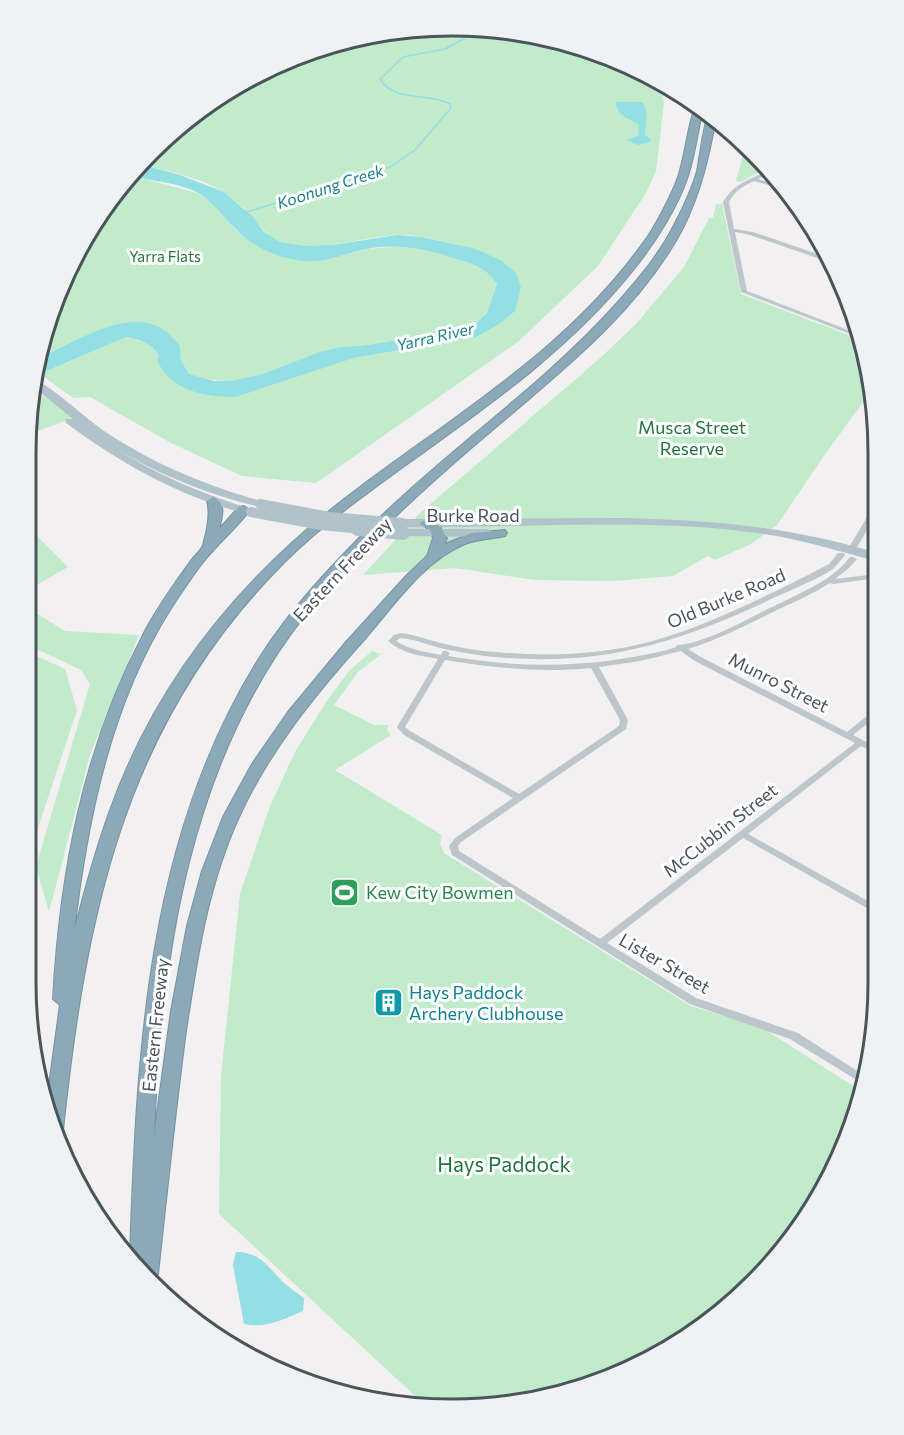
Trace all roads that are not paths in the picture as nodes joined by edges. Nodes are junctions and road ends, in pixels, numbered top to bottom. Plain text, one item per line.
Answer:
1 (697, 116) edge
2 (711, 127) edge
3 (762, 175) edge
4 (754, 178) junction
5 (769, 183) edge
6 (731, 230) junction
7 (819, 257) edge
8 (850, 330) edge
9 (41, 390) edge
10 (40, 397) edge
11 (62, 410) junction
12 (167, 477) junction
13 (213, 501) junction
14 (252, 507) junction
15 (868, 522) edge
16 (427, 524) junction
17 (717, 529) junction
18 (439, 533) junction
19 (500, 533) junction
20 (206, 548) junction
21 (849, 554) junction
22 (868, 556) edge
23 (431, 561) junction
24 (868, 562) edge
25 (868, 576) edge
26 (827, 583) junction
27 (670, 639) junction
28 (449, 648) junction
29 (682, 648) junction
30 (444, 658) junction
31 (594, 666) junction
32 (868, 719) edge
33 (848, 735) junction
34 (861, 742) junction
35 (868, 746) edge
36 (519, 798) junction
37 (742, 834) junction
38 (868, 905) edge
39 (600, 944) junction
40 (61, 1056) junction
41 (857, 1076) edge
42 (55, 1108) edge
43 (140, 1258) edge
44 (149, 1267) edge

1 - 40 highway
2 - 43 highway, Eastern Freeway
3 - 4 street
4 - 5 street
4 - 6 street
6 - 7 street
6 - 8 street
9 - 11 main road
10 - 11 main road
11 - 12 main road, Burke Road
12 - 13 main road, Burke Road
12 - 14 main road, Burke Road
13 - 14 main road, Burke Road
13 - 20 highway
14 - 16 main road, Burke Road, bridge
14 - 18 main road, Burke Road, bridge
14 - 20 highway
15 - 21 street
16 - 17 main road, Burke Road
16 - 18 highway
17 - 19 main road, Burke Road
17 - 21 main road, Burke Road
18 - 19 main road, Burke Road
18 - 23 highway
19 - 23 highway
20 - 40 highway
21 - 22 main road, Burke Road
21 - 24 main road, Burke Road
21 - 26 street, Old Burke Road
21 - 27 street, Old Burke Road
23 - 44 highway
25 - 26 street, Old Burke Road
26 - 29 street, Old Burke Road
27 - 28 street, Old Burke Road
27 - 29 street, Munro Street
28 - 30 street
28 - 30 street, Old Burke Road
29 - 31 street, Old Burke Road
29 - 33 street, Munro Street
30 - 31 street, Old Burke Road
30 - 36 street
31 - 36 street
32 - 33 street
33 - 34 street, Munro Street
34 - 35 street, Munro Street
34 - 37 street, McCubbin Street
36 - 39 street, Lister Street
37 - 38 street
37 - 39 street, McCubbin Street
39 - 41 street, Lister Street
40 - 42 highway

